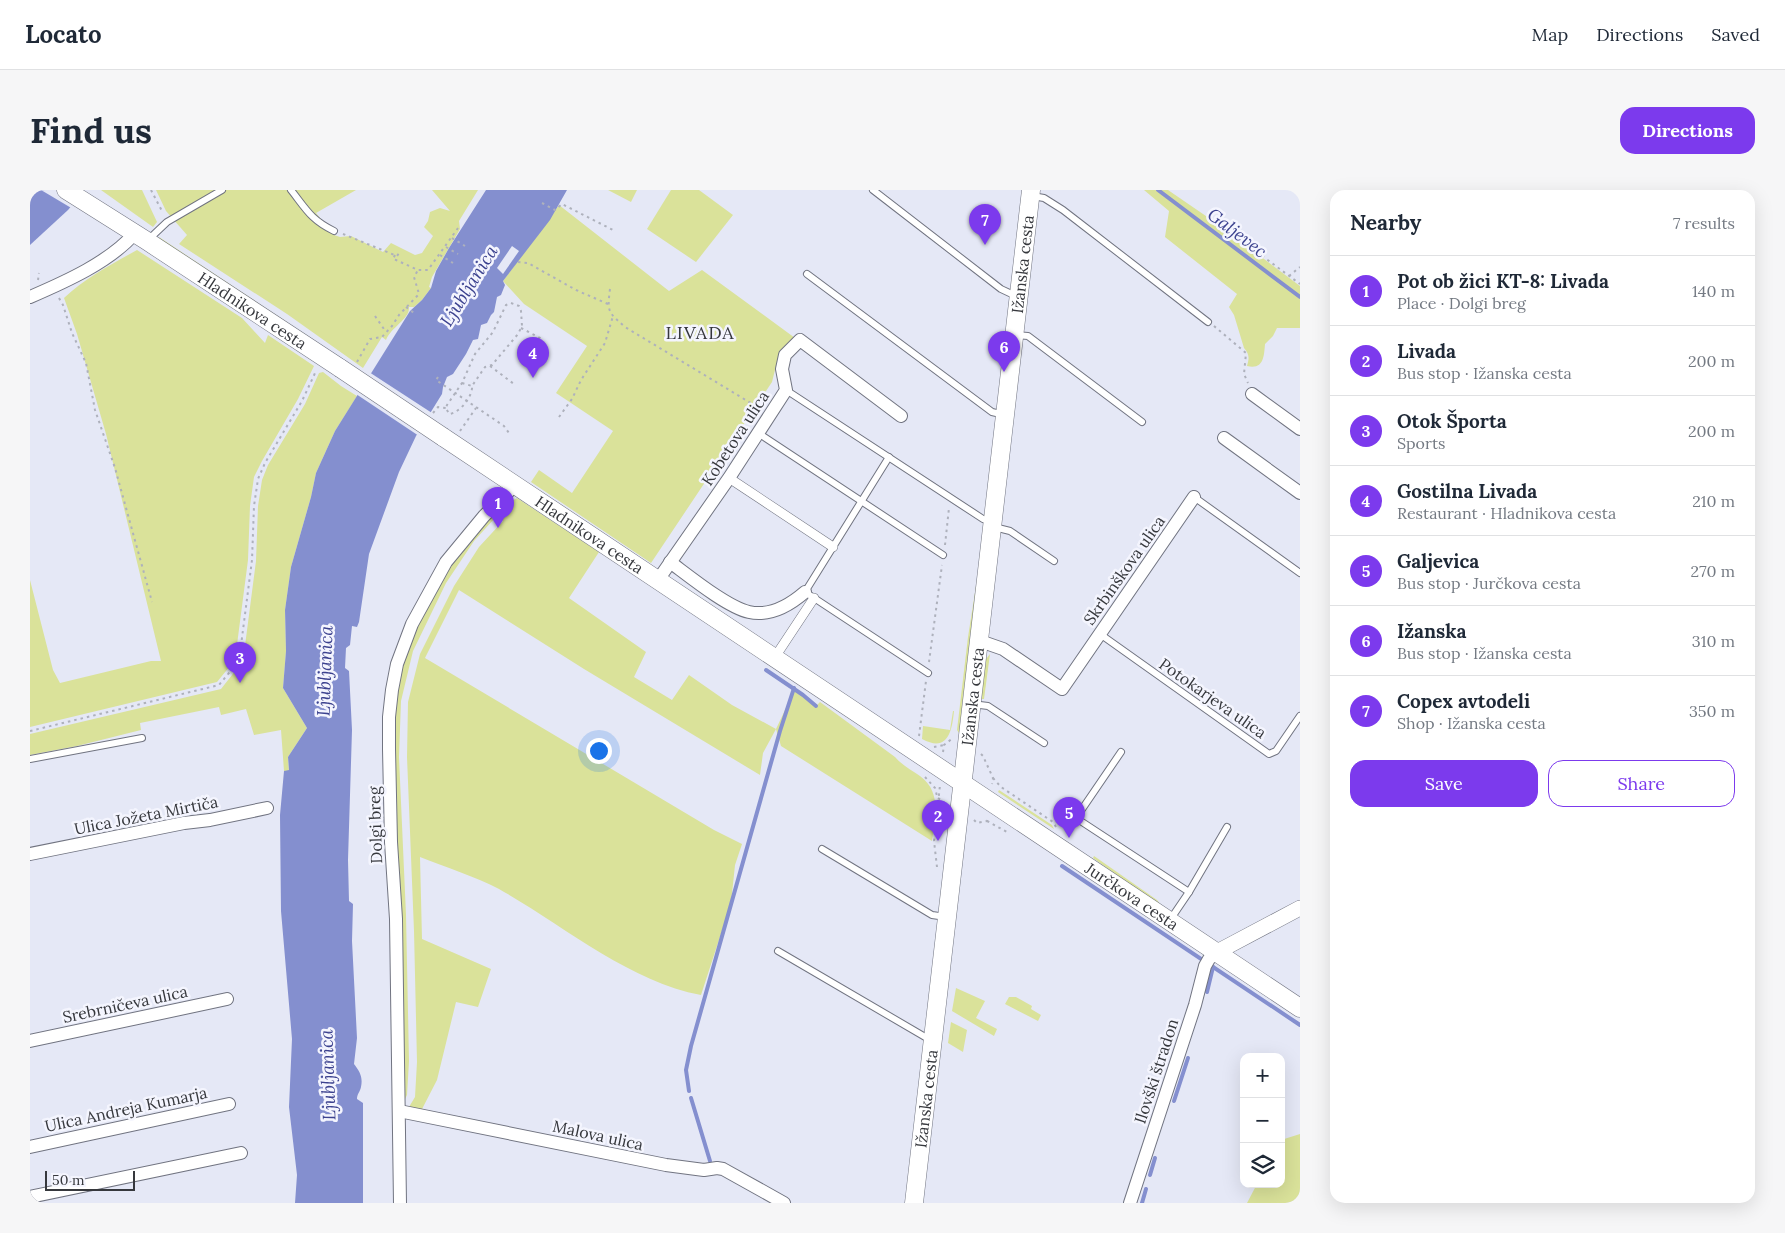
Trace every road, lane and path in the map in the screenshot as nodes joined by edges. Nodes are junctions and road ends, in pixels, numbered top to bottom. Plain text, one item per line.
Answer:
1 (66, 190) edge
2 (151, 190) edge
3 (222, 190) edge
4 (291, 190) edge
5 (873, 190) edge
6 (1031, 193) edge
7 (542, 203) dead end
8 (1210, 217) dead end
9 (167, 222) junction
10 (458, 228) dead end
11 (334, 231) dead end
12 (615, 231) dead end
13 (351, 236) dead end
14 (141, 237) junction
15 (452, 238) junction
16 (465, 246) dead end
17 (446, 247) junction
18 (399, 253) dead end
19 (458, 254) dead end
20 (395, 255) junction
21 (440, 255) junction
22 (518, 262) dead end
23 (453, 263) dead end
24 (1300, 267) edge
25 (418, 270) junction
26 (807, 274) dead end
27 (1289, 276) junction
28 (1300, 284) edge
29 (52, 288) junction
30 (610, 289) dead end
31 (30, 298) edge
32 (1019, 298) junction
33 (608, 304) junction
34 (406, 307) junction
35 (414, 313) dead end
36 (375, 316) dead end
37 (613, 316) junction
38 (1208, 322) joint
39 (521, 328) junction
40 (386, 332) junction
41 (1015, 334) junction
42 (544, 340) dead end
43 (319, 366) dead end
44 (348, 366) junction
45 (490, 366) junction
46 (438, 377) dead end
47 (436, 380) junction
48 (462, 382) junction
49 (434, 384) dead end
50 (514, 384) dead end
51 (472, 386) junction
52 (786, 390) junction
53 (456, 393) junction
54 (1252, 394) joint
55 (466, 400) junction
56 (446, 408) junction
57 (477, 408) junction
58 (432, 414) dead end
59 (769, 415) junction
60 (1005, 415) junction
61 (900, 416) dead end
62 (559, 417) dead end
63 (1142, 422) dead end
64 (1300, 429) edge
65 (509, 433) dead end
66 (758, 433) junction
67 (452, 434) junction
68 (1224, 438) dead end
69 (889, 457) junction
70 (729, 478) junction
71 (515, 485) junction
72 (1300, 493) edge
73 (951, 498) junction
74 (1194, 498) joint
75 (861, 502) junction
76 (993, 524) junction
77 (833, 547) junction
78 (944, 555) junction
79 (1054, 561) dead end
80 (670, 562) junction
81 (1300, 573) edge
82 (658, 580) junction
83 (810, 595) junction
84 (152, 602) dead end
85 (1100, 634) junction
86 (980, 641) junction
87 (775, 657) junction
88 (928, 673) junction
89 (971, 704) junction
90 (1300, 716) edge
91 (30, 731) edge
92 (919, 737) dead end
93 (142, 738) dead end
94 (957, 740) dead end
95 (1044, 743) dead end
96 (943, 752) dead end
97 (976, 752) dead end
98 (1121, 752) dead end
99 (30, 759) edge
100 (992, 778) junction
101 (963, 783) junction
102 (940, 784) dead end
103 (991, 787) dead end
104 (945, 802) dead end
105 (267, 808) dead end
106 (988, 817) dead end
107 (973, 820) dead end
108 (1054, 824) dead end
109 (1227, 827) dead end
110 (822, 849) dead end
111 (30, 854) edge
112 (1189, 892) junction
113 (1300, 908) edge
114 (947, 917) junction
115 (1169, 921) junction
116 (778, 952) dead end
117 (1210, 959) junction
118 (227, 999) dead end
119 (1300, 1008) edge
120 (30, 1041) edge
121 (933, 1041) junction
122 (229, 1104) dead end
123 (399, 1111) junction
124 (30, 1146) edge
125 (241, 1153) dead end
126 (30, 1197) edge
127 (400, 1203) edge
128 (784, 1203) edge
129 (914, 1203) edge
130 (1130, 1203) edge

1 - 14 main road, Hladnikova cesta
2 - 9 path
3 - 9 lane
4 - 11 lane
5 - 32 lane
6 - 32 main road, Ižanska cesta
6 - 38 lane
7 - 12 path
8 - 27 path
9 - 14 lane
10 - 15 path
13 - 20 path
14 - 29 street
14 - 44 main road, Hladnikova cesta
15 - 16 path
15 - 17 path
17 - 19 path
17 - 21 path
18 - 20 path
20 - 25 path
21 - 23 path
21 - 25 path
22 - 33 path
24 - 27 path
25 - 34 path
26 - 60 lane
27 - 28 path
29 - 31 street
29 - 84 path
30 - 33 path
32 - 41 main road, Ižanska cesta
33 - 37 path
34 - 35 path
34 - 40 path
36 - 40 path
37 - 59 path
37 - 62 path
38 - 54 path
39 - 42 path
39 - 45 path
39 - 48 path
40 - 44 path
41 - 60 main road, Ižanska cesta
41 - 63 lane
43 - 91 path
44 - 67 main road, Hladnikova cesta, bridge
45 - 50 path
45 - 51 path
46 - 47 path
47 - 49 path
47 - 53 path
48 - 51 path
48 - 53 path
51 - 55 path
52 - 59 street, Kobetova ulica
52 - 61 street, Kobetova ulica
52 - 69 lane
53 - 55 path
53 - 56 path
54 - 64 street
55 - 56 path
55 - 57 path
56 - 58 path
57 - 65 path
57 - 67 path
59 - 66 street, Kobetova ulica
60 - 76 main road, Ižanska cesta
66 - 70 street, Kobetova ulica
66 - 75 lane
67 - 71 main road, Hladnikova cesta
68 - 72 street
69 - 73 lane
69 - 75 lane
70 - 77 street
70 - 80 street, Kobetova ulica
71 - 82 main road, Hladnikova cesta
71 - 123 street, Dolgi breg
73 - 76 lane
73 - 78 path
74 - 81 lane, Skrbinškova ulica
74 - 85 street, Skrbinškova ulica
75 - 77 lane
75 - 78 lane
76 - 79 lane
76 - 86 main road, Ižanska cesta
77 - 83 lane
78 - 88 path
80 - 82 street, Kobetova ulica
80 - 83 street, Hladnikova cesta
82 - 87 main road, Hladnikova cesta
83 - 87 street
83 - 88 lane
85 - 86 street, Skrbinškova ulica
85 - 90 lane, Potokarjeva ulica
86 - 89 main road, Ižanska cesta
87 - 101 main road, Hladnikova cesta
88 - 92 path
89 - 95 lane
89 - 101 main road, Ižanska cesta
93 - 99 lane
94 - 96 path
97 - 100 path
98 - 112 lane
100 - 103 path
100 - 108 path
101 - 114 main road, Ižanska cesta
101 - 115 main road, Jurčkova cesta
102 - 104 path
105 - 111 street, Ulica Jožeta Mirtiča
106 - 107 path
109 - 112 lane
110 - 114 lane
112 - 115 lane
113 - 117 street
114 - 121 main road, Ižanska cesta
115 - 117 main road, Jurčkova cesta
116 - 121 lane
117 - 119 main road, Jurčkova cesta
117 - 130 street, Ilovški štradon
118 - 120 street, Srebrničeva ulica
121 - 129 main road, Ižanska cesta
122 - 124 street, Ulica Andreja Kumarja
123 - 127 street, Dolgi breg
123 - 128 street, Malova ulica
125 - 126 street

